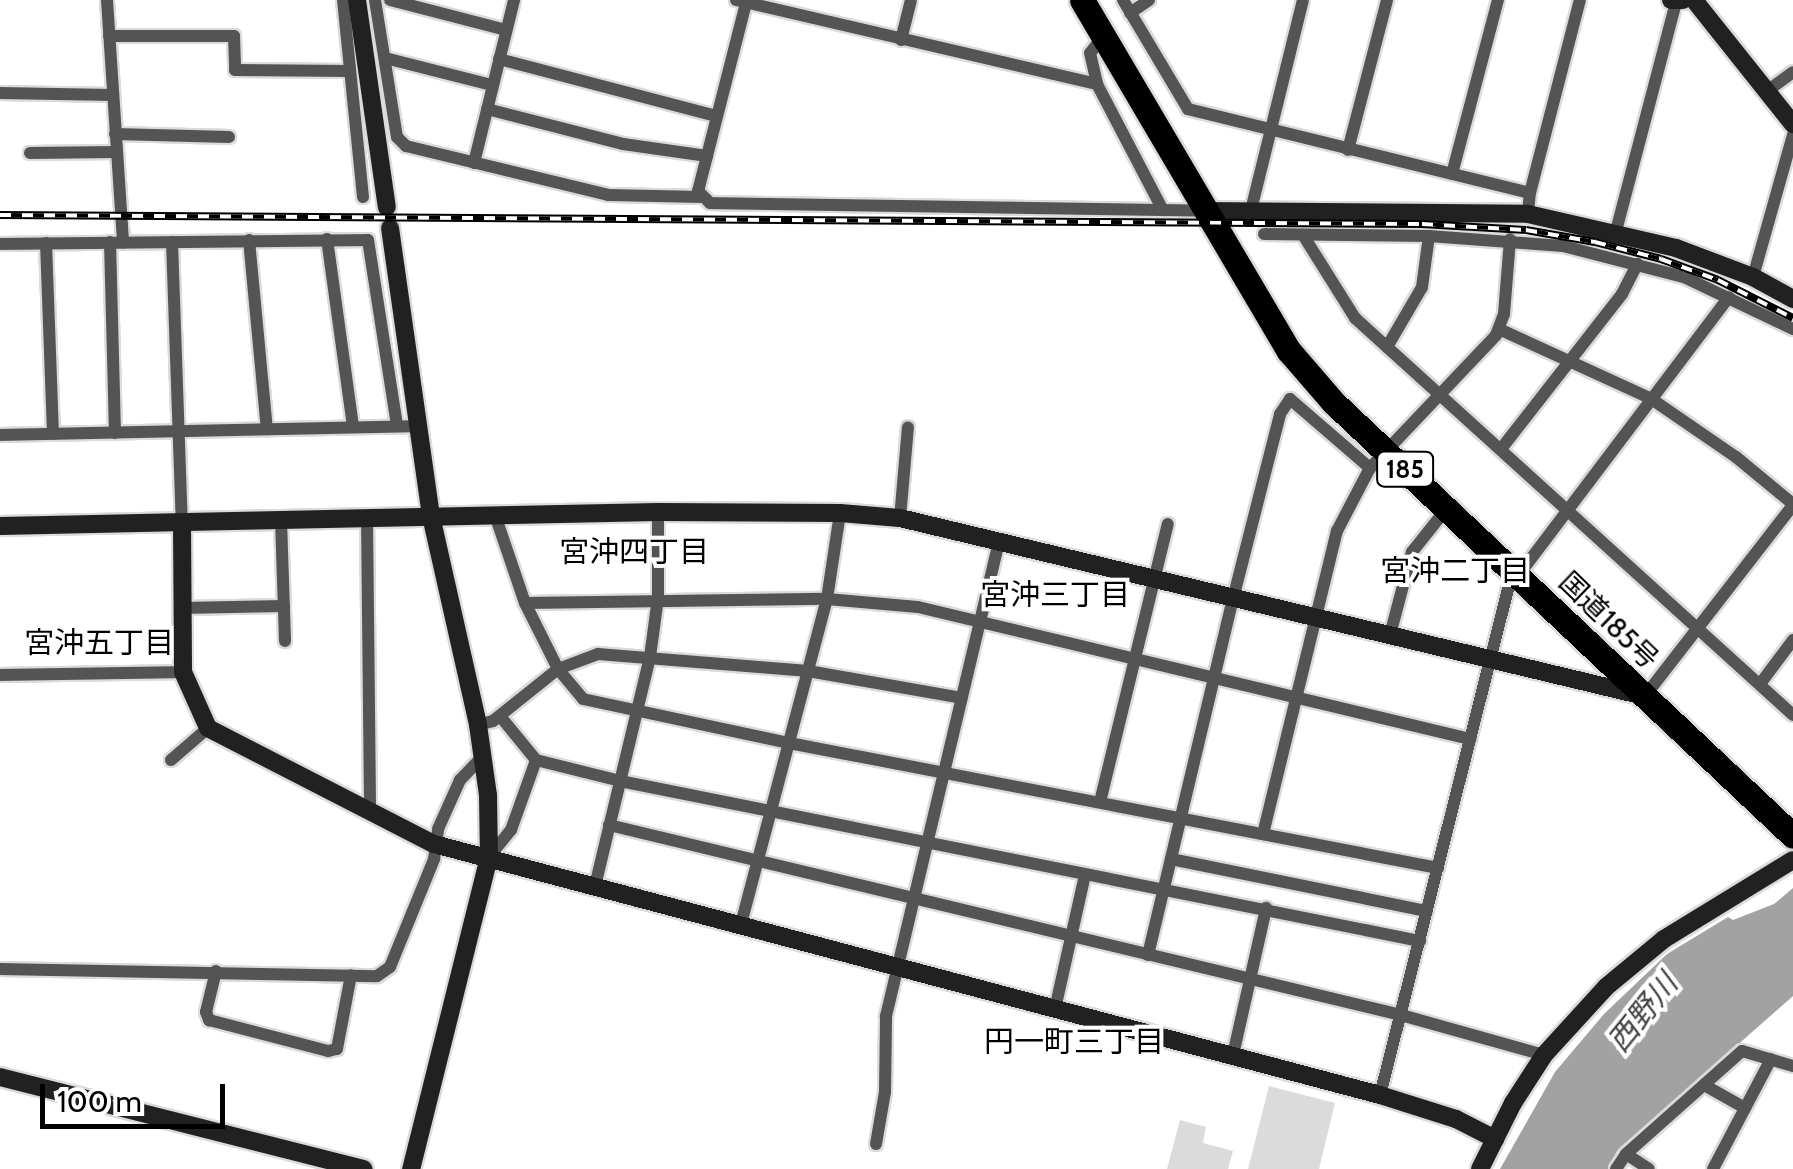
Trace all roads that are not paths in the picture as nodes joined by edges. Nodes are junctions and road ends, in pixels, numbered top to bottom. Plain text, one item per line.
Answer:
1 (107, 0) edge
2 (343, 0) edge
3 (357, 0) edge
4 (375, 0) edge
5 (390, 0) edge
6 (514, 0) edge
7 (911, 0) edge
8 (1082, 0) edge
9 (1096, 0) edge
10 (1122, 0) edge
11 (1149, 0) edge
12 (1303, 0) edge
13 (1387, 0) edge
14 (1498, 0) edge
15 (1580, 0) edge
16 (1682, 0) edge
17 (741, 1) edge
18 (761, 3) edge
19 (1130, 13) junction
20 (506, 30) junction
21 (110, 36) junction
22 (1103, 36) junction
23 (901, 40) junction
24 (385, 58) junction
25 (498, 59) junction
26 (350, 72) junction
27 (1793, 72) edge
28 (1097, 84) junction
29 (492, 85) junction
30 (1767, 91) junction
31 (0, 93) edge
32 (113, 95) junction
33 (487, 108) junction
34 (717, 116) junction
35 (1793, 124) edge
36 (1270, 132) junction
37 (115, 134) junction
38 (1793, 135) edge
39 (229, 137) dead end
40 (1348, 150) junction
41 (116, 152) junction
42 (30, 153) dead end
43 (706, 156) junction
44 (474, 163) junction
45 (1452, 174) junction
46 (1530, 192) junction
47 (362, 196) dead end
48 (702, 197) junction
49 (387, 207) dead end
50 (1164, 210) junction
51 (1204, 210) junction
52 (1250, 210) junction
53 (1528, 214) junction
54 (390, 228) dead end
55 (1616, 231) junction
56 (1264, 234) dead end
57 (1302, 235) junction
58 (1429, 236) junction
59 (1510, 239) junction
60 (249, 240) junction
61 (327, 240) junction
62 (116, 242) junction
63 (172, 242) junction
64 (0, 244) edge
65 (46, 244) junction
66 (1636, 264) junction
67 (1753, 277) junction
68 (1729, 297) junction
69 (1793, 300) edge
70 (1499, 329) junction
71 (1793, 330) edge
72 (1387, 347) junction
73 (1573, 360) junction
74 (1441, 396) junction
75 (1650, 398) junction
76 (396, 426) junction
77 (418, 426) junction
78 (352, 427) junction
79 (908, 427) dead end
80 (267, 429) junction
81 (179, 431) junction
82 (115, 432) junction
83 (53, 434) junction
84 (0, 435) edge
85 (1501, 449) junction
86 (1380, 461) junction
87 (1793, 505) edge
88 (1447, 508) junction
89 (1568, 510) junction
90 (658, 512) junction
91 (840, 513) junction
92 (495, 515) junction
93 (431, 516) junction
94 (367, 517) junction
95 (900, 518) junction
96 (281, 520) junction
97 (182, 523) junction
98 (1168, 524) dead end
99 (0, 526) edge
100 (1000, 542) junction
101 (1516, 573) junction
102 (1155, 579) junction
103 (1234, 595) junction
104 (658, 598) junction
105 (827, 598) junction
106 (525, 603) junction
107 (284, 606) junction
108 (182, 608) junction
109 (1315, 616) junction
110 (980, 620) junction
111 (1699, 630) junction
112 (1390, 635) junction
113 (1793, 640) edge
114 (285, 641) dead end
115 (1136, 656) junction
116 (650, 657) junction
117 (1490, 660) junction
118 (558, 669) junction
119 (808, 671) junction
120 (183, 672) junction
121 (0, 675) edge
122 (1214, 677) junction
123 (1760, 684) junction
124 (1296, 696) junction
125 (1645, 696) junction
126 (962, 698) junction
127 (637, 712) junction
128 (1793, 715) edge
129 (500, 716) junction
130 (478, 725) junction
131 (208, 728) junction
132 (1470, 739) junction
133 (789, 743) junction
134 (482, 756) junction
135 (171, 760) dead end
136 (536, 760) junction
137 (945, 770) junction
138 (620, 781) junction
139 (1100, 802) junction
140 (771, 810) junction
141 (370, 812) junction
142 (1181, 818) junction
143 (610, 825) junction
144 (1263, 834) junction
145 (1793, 836) edge
146 (928, 842) junction
147 (434, 844) junction
148 (489, 858) junction
149 (1172, 859) junction
150 (1793, 860) edge
151 (757, 862) junction
152 (1438, 868) junction
153 (1086, 875) junction
154 (595, 886) junction
155 (1164, 887) junction
156 (914, 899) junction
157 (1266, 908) junction
158 (1428, 911) junction
159 (740, 924) junction
160 (1072, 937) junction
161 (1420, 941) junction
162 (1148, 956) junction
163 (898, 966) junction
164 (0, 969) edge
165 (216, 971) junction
166 (351, 976) junction
167 (1250, 980) junction
168 (1055, 1009) junction
169 (1402, 1015) junction
170 (1232, 1055) junction
171 (1544, 1056) junction
172 (1771, 1059) junction
173 (1793, 1066) edge
174 (0, 1077) edge
175 (1704, 1085) junction
176 (1380, 1095) junction
177 (1745, 1108) junction
178 (1495, 1140) junction
179 (876, 1144) dead end
180 (1626, 1154) junction
181 (364, 1169) edge
182 (411, 1169) edge
183 (1480, 1169) edge
184 (1616, 1169) edge
185 (1649, 1169) edge
186 (1713, 1169) edge

1 - 21 street
2 - 26 street
3 - 49 street
4 - 24 street
5 - 20 street
6 - 20 street
7 - 23 street
8 - 22 highway, 国道185号 / 185
9 - 51 highway, 国道185号 / 185
10 - 19 street
11 - 19 street
12 - 36 street
13 - 40 street
14 - 45 street
15 - 46 street
16 - 30 street
16 - 55 street
17 - 18 street
17 - 34 street
18 - 23 street
19 - 36 street
20 - 25 street
21 - 26 street
21 - 32 street
22 - 28 street
22 - 51 highway, 国道185号 / 185
23 - 28 street
24 - 29 street
24 - 44 street
25 - 29 street
25 - 34 street
26 - 47 street
27 - 30 street
28 - 50 street
29 - 33 street
30 - 35 street
31 - 32 street
32 - 37 street
33 - 43 street
33 - 44 street
34 - 43 street
36 - 40 street
36 - 52 street
37 - 39 street
37 - 41 street
38 - 67 street
40 - 45 street
41 - 42 street
41 - 62 street
43 - 48 street
44 - 48 street
45 - 46 street
46 - 53 street
48 - 50 street
50 - 51 street
51 - 52 street
51 - 86 highway, 国道185号 / 185
52 - 53 street
53 - 55 street
54 - 77 street
55 - 67 street
56 - 57 street
57 - 58 street
57 - 72 street
58 - 59 street
58 - 72 street
59 - 66 street
59 - 70 street
60 - 61 street
60 - 63 street
60 - 80 street
61 - 76 street
61 - 78 street
62 - 63 street
62 - 65 street
62 - 82 street
63 - 81 street
64 - 65 street
65 - 83 street
66 - 68 street
66 - 73 street
67 - 69 street
68 - 71 street
68 - 75 street
70 - 73 street
70 - 74 street
72 - 74 street
73 - 75 street
73 - 85 street
74 - 85 street
74 - 86 street
75 - 87 street
75 - 89 street
76 - 77 street
76 - 78 street
77 - 93 street
78 - 80 street
79 - 95 street
80 - 81 street
81 - 82 street
81 - 97 street
82 - 83 street
83 - 84 street
85 - 89 street
86 - 88 highway, 国道185号 / 185
86 - 103 street
86 - 109 street
87 - 111 street
88 - 101 highway, 国道185号 / 185
88 - 112 street
89 - 101 street
89 - 111 street
90 - 91 street
90 - 92 street
90 - 104 street
91 - 95 street
91 - 105 street
92 - 93 street
92 - 106 street
93 - 94 street
93 - 130 street
94 - 96 street
94 - 141 street
95 - 100 street
96 - 97 street
96 - 107 street
97 - 99 street
97 - 108 street
98 - 102 street
100 - 102 street
100 - 110 street
101 - 117 street
101 - 125 highway, 国道185号 / 185
102 - 103 street
102 - 115 street
103 - 109 street
103 - 122 street
104 - 105 street
104 - 106 street
104 - 116 street
105 - 110 street
105 - 119 street
106 - 118 street
107 - 108 street
107 - 114 street
108 - 120 street
109 - 112 street
109 - 124 street
110 - 115 street
110 - 126 street
111 - 123 street
111 - 125 street
112 - 117 street
113 - 123 street
115 - 122 street
115 - 139 street
116 - 118 street
116 - 119 street
116 - 127 street
117 - 125 street
117 - 132 street
118 - 127 street
118 - 129 street
119 - 126 street
119 - 133 street
120 - 121 street
120 - 131 street
122 - 124 street
122 - 142 street
123 - 128 street
124 - 132 street
124 - 144 street
125 - 145 highway, 国道185号 / 185
126 - 137 street
127 - 133 street
127 - 138 street
129 - 130 street
129 - 136 street
130 - 134 street
131 - 135 street
131 - 141 street
132 - 152 street
133 - 137 street
133 - 140 street
134 - 147 street
134 - 148 street
136 - 138 street
136 - 148 street
137 - 139 street
137 - 146 street
138 - 140 street
138 - 143 street
139 - 142 street
140 - 146 street
140 - 151 street
141 - 147 street
142 - 144 street
142 - 149 street
143 - 151 street
143 - 154 street
144 - 152 street
146 - 153 street
146 - 156 street
147 - 148 street
147 - 166 street
148 - 154 street
148 - 182 street
149 - 155 street
149 - 158 street
150 - 171 street
151 - 156 street
151 - 159 street
152 - 158 street
153 - 155 street
153 - 160 street
154 - 159 street
155 - 157 street
155 - 162 street
156 - 160 street
156 - 163 street
157 - 161 street
157 - 167 street
158 - 161 street
159 - 163 street
160 - 162 street
160 - 168 street
161 - 169 street
162 - 167 street
163 - 168 street
163 - 179 street
164 - 165 street
165 - 166 street
165 - 166 street
167 - 169 street
167 - 170 street
168 - 170 street
169 - 171 street
169 - 176 street
170 - 176 street
171 - 178 street
172 - 173 street
172 - 175 street
172 - 177 street
174 - 181 street
175 - 177 street
175 - 180 street
176 - 178 street
177 - 186 street
178 - 183 street
180 - 184 street
180 - 185 street

